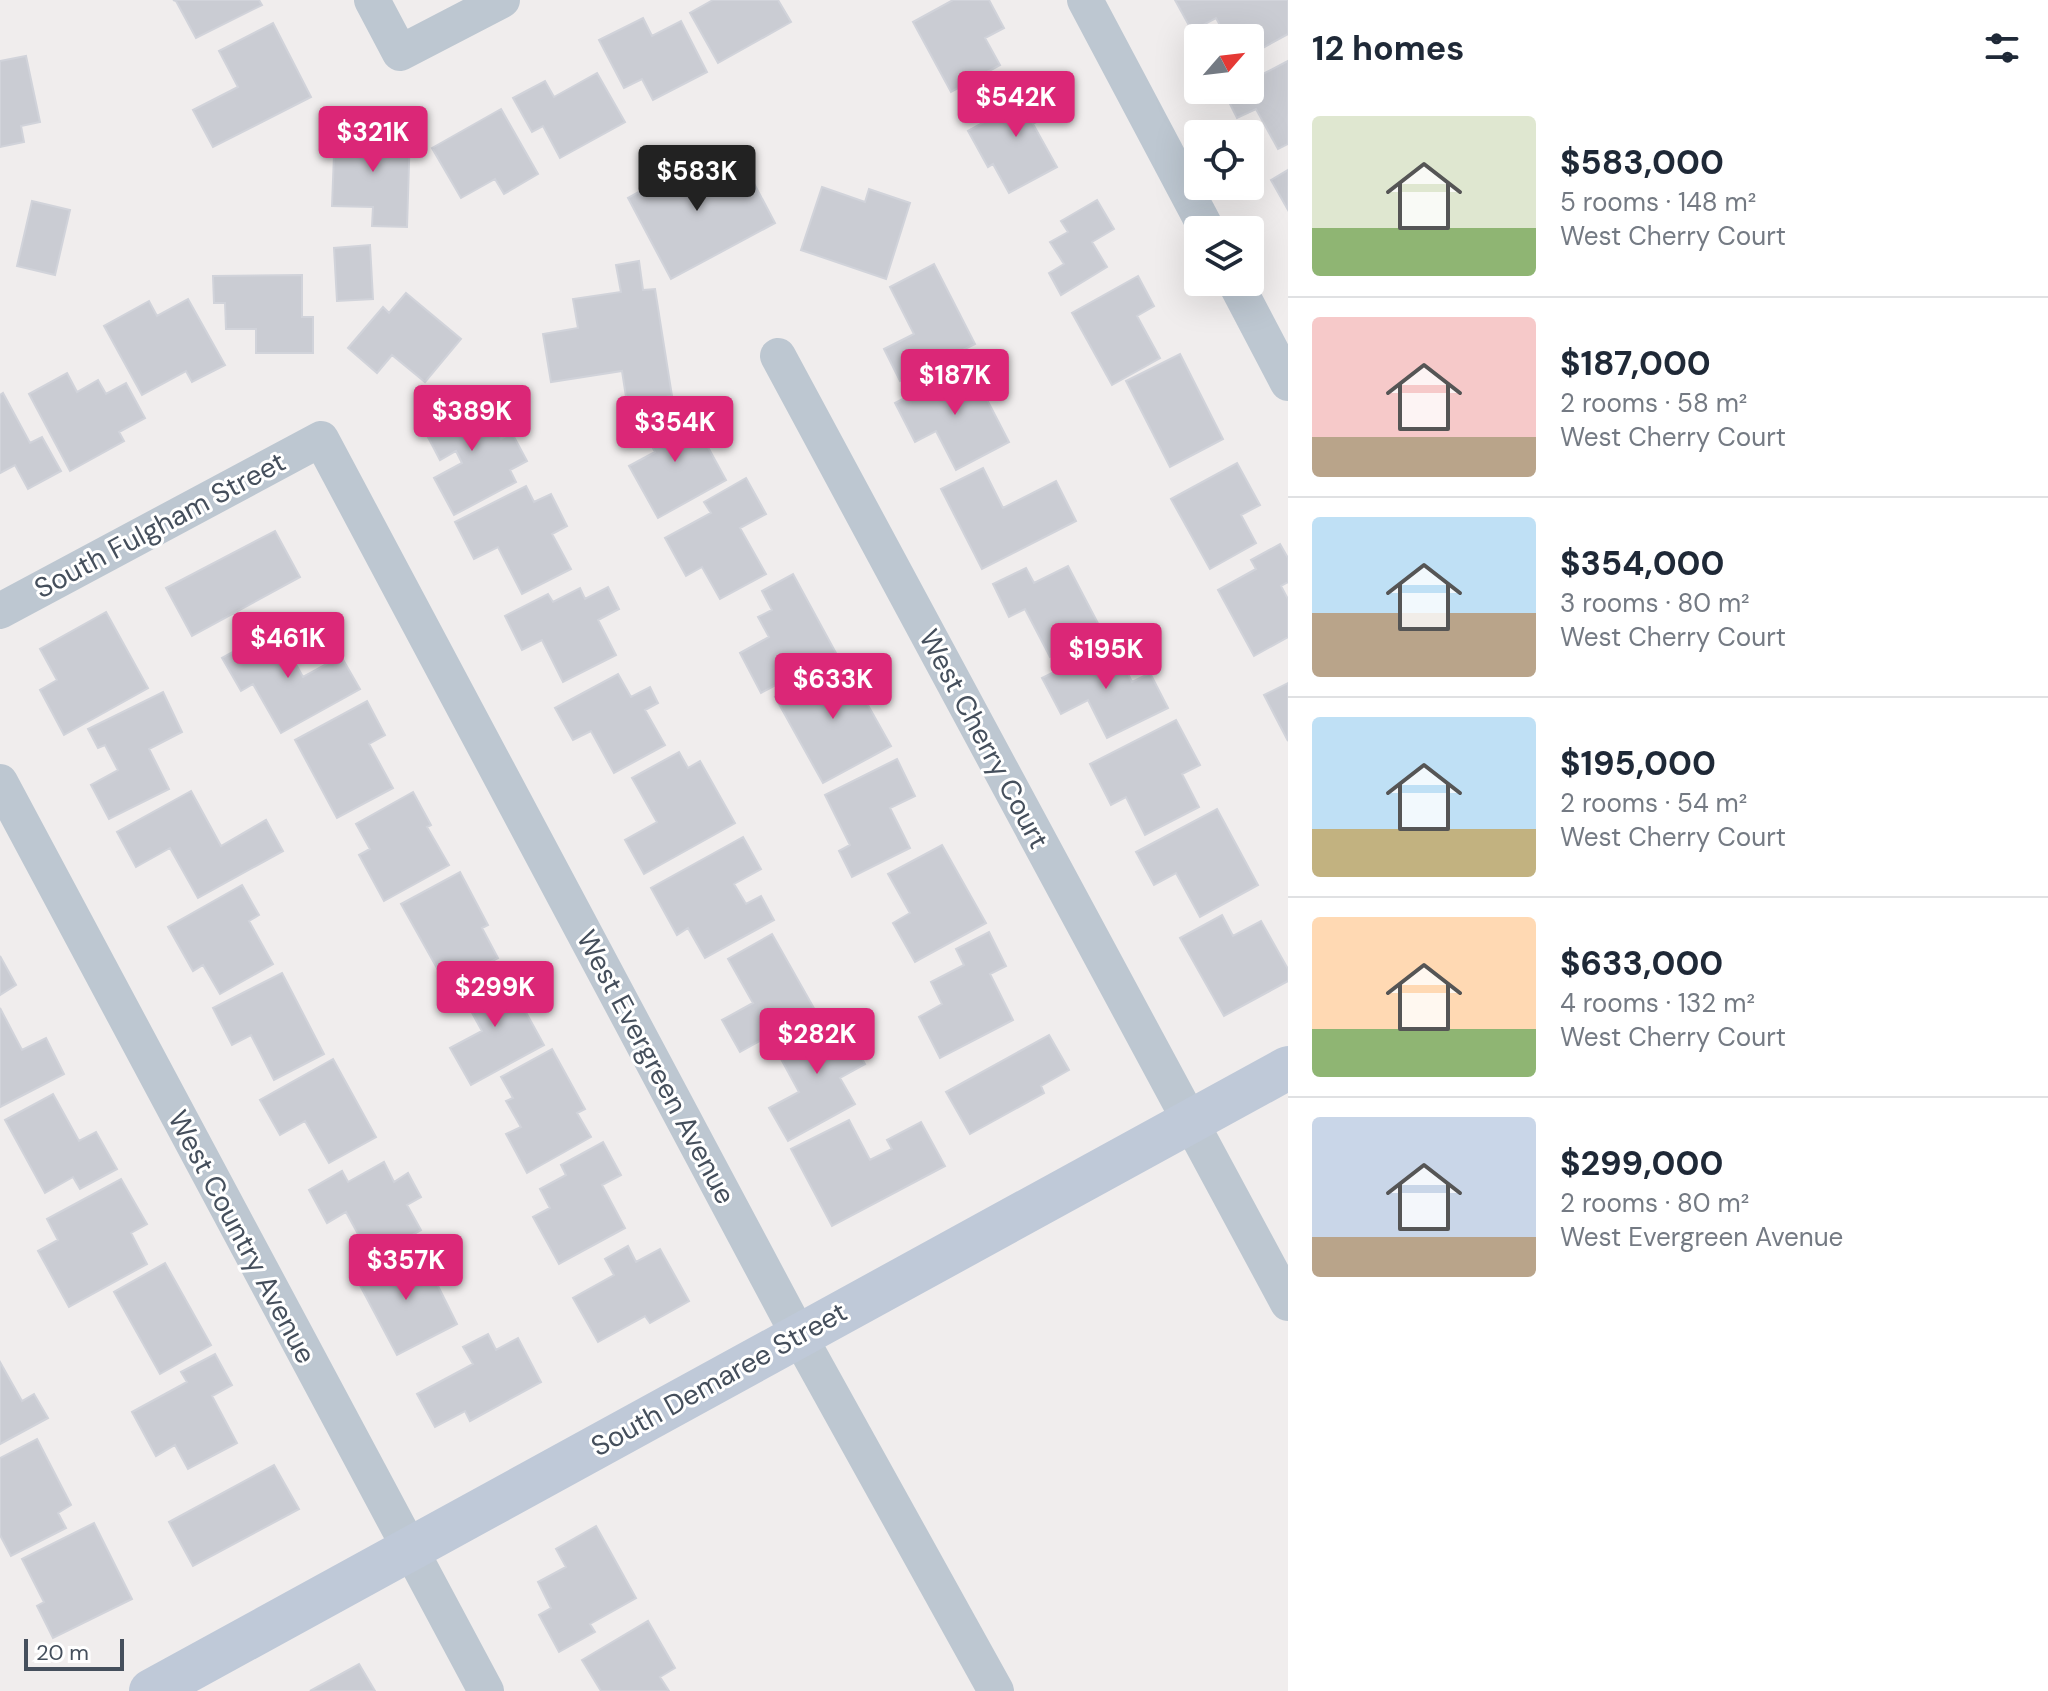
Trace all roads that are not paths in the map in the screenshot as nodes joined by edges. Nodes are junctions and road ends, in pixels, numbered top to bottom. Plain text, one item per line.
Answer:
1 (372, 0) edge
2 (502, 0) edge
3 (1085, 0) edge
4 (1200, 216) edge
5 (1242, 296) edge
6 (778, 356) dead end
7 (1288, 383) edge
8 (321, 439) joint
9 (0, 611) edge
10 (0, 782) edge
11 (1288, 1068) edge
12 (1190, 1122) junction
13 (1288, 1303) edge
14 (799, 1336) junction
15 (408, 1549) junction
16 (151, 1691) edge
17 (486, 1691) edge
18 (996, 1691) edge

1 - 2 street
3 - 4 street
5 - 7 street
6 - 12 street, West Cherry Court
8 - 9 street, South Fulgham Street
8 - 14 street, West Evergreen Avenue
10 - 15 street, West Country Avenue
11 - 12 main road, South Demaree Street
12 - 13 street, West Cherry Court
12 - 14 main road, South Demaree Street
14 - 15 main road, South Demaree Street
14 - 18 street, West Evergreen Avenue
15 - 16 main road, South Demaree Street
15 - 17 street, West Country Avenue

